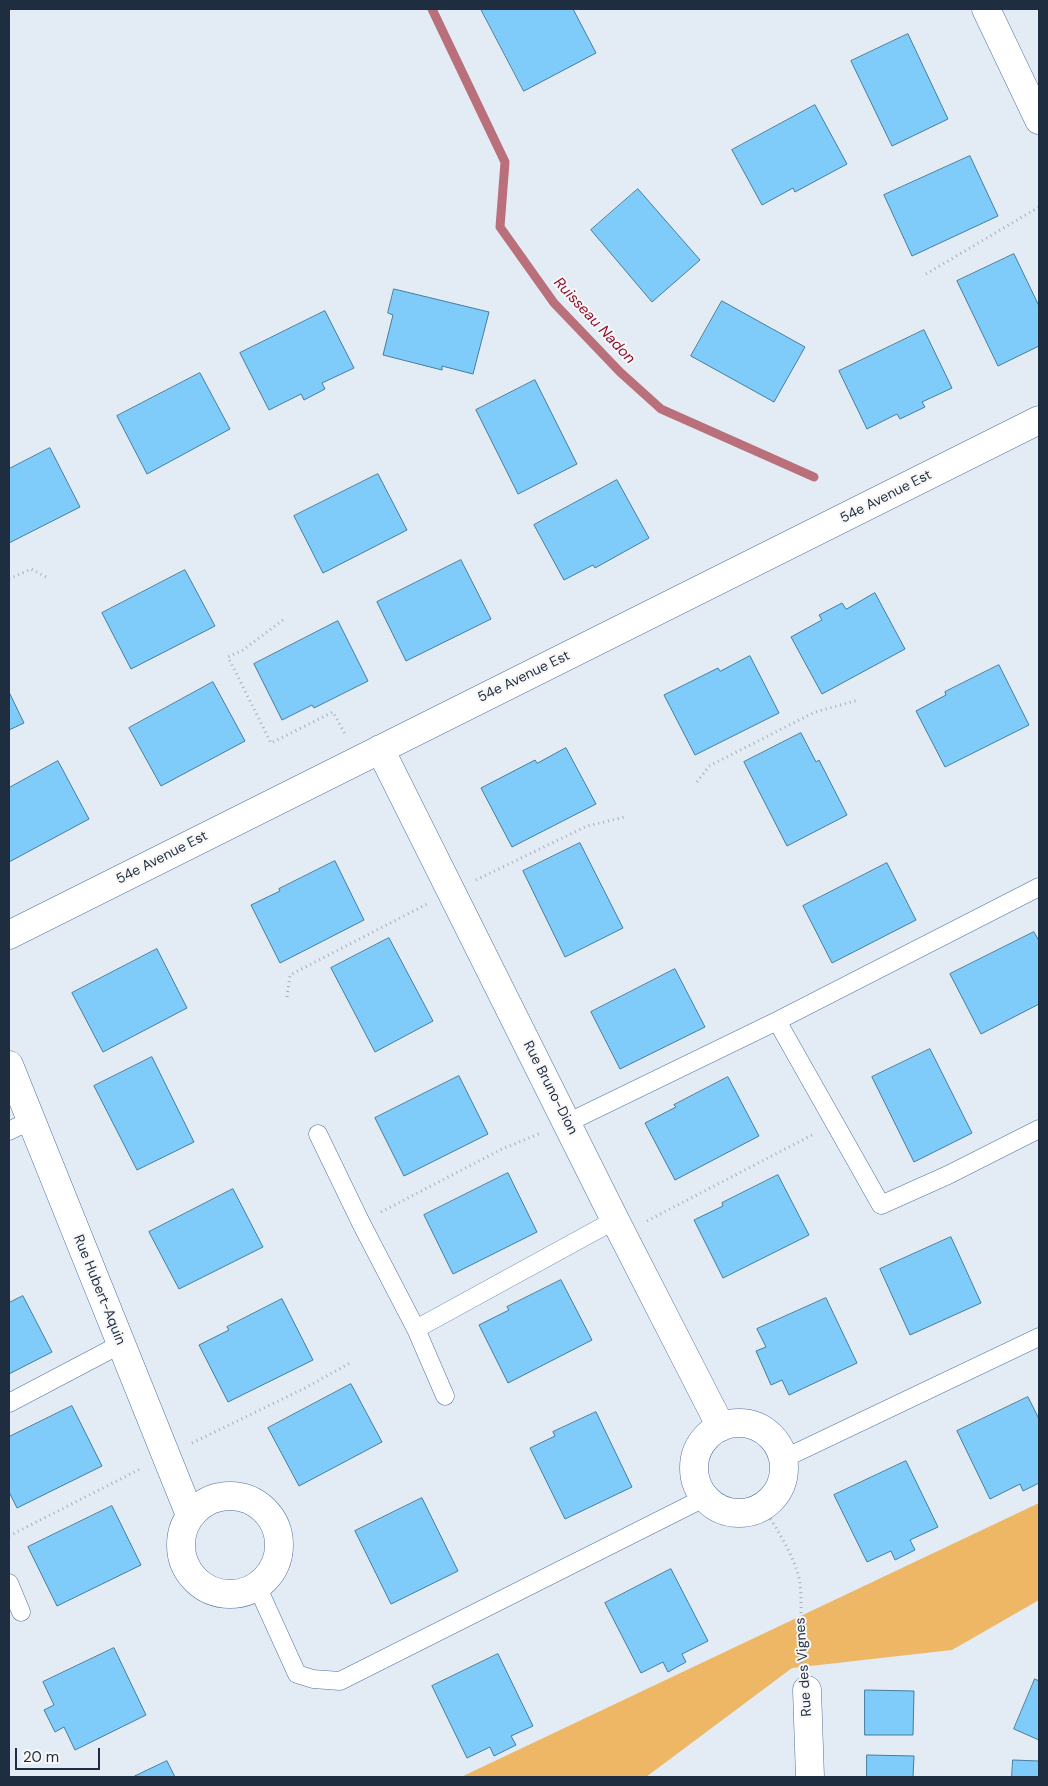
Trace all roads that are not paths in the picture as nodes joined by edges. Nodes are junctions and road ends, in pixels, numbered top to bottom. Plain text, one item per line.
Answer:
1 (986, 9) edge
2 (1039, 120) edge
3 (1039, 420) edge
4 (380, 749) junction
5 (1039, 887) edge
6 (9, 935) edge
7 (777, 1021) junction
8 (9, 1065) edge
9 (567, 1123) junction
10 (20, 1125) edge
11 (1039, 1130) edge
12 (318, 1134) dead end
13 (619, 1226) junction
14 (416, 1329) junction
15 (1039, 1337) edge
16 (121, 1344) junction
17 (445, 1396) dead end
18 (9, 1403) edge
19 (721, 1427) junction
20 (783, 1459) junction
21 (704, 1498) junction
22 (190, 1515) junction
23 (9, 1583) edge
24 (257, 1586) junction
25 (21, 1612) dead end
26 (807, 1690) road end
27 (810, 1777) edge

1 - 2 street
3 - 4 street, 54e Avenue Est
4 - 6 street, 54e Avenue Est
4 - 9 street, Rue Bruno-Dion
5 - 7 lane
7 - 9 lane
7 - 11 lane
8 - 10 street, Rue Hubert-Aquin
9 - 13 street, Rue Bruno-Dion
10 - 16 street, Rue Hubert-Aquin
12 - 14 lane
13 - 14 lane
13 - 19 street, Rue Bruno-Dion
14 - 17 lane
15 - 20 lane
16 - 18 lane
16 - 22 street, Rue Hubert-Aquin
19 - 20 street
19 - 21 street
20 - 21 street
21 - 24 lane
22 - 24 street
22 - 24 street
23 - 25 lane
26 - 27 street, Rue des Vignes

